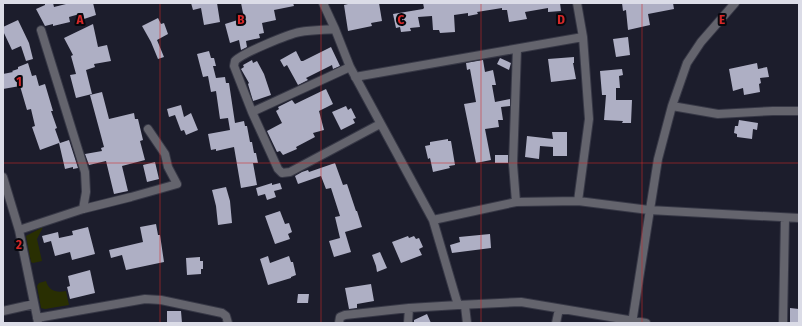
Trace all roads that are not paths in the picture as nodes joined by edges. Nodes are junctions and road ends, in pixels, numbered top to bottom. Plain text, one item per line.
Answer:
1 (323, 3) edge
2 (577, 3) edge
3 (735, 3) edge
4 (335, 29) junction
5 (41, 30) dead end
6 (583, 37) junction
7 (517, 49) junction
8 (350, 67) junction
9 (355, 77) junction
10 (672, 106) junction
11 (799, 111) edge
12 (252, 112) junction
13 (380, 124) junction
14 (148, 130) dead end
15 (3, 177) edge
16 (578, 201) junction
17 (516, 202) junction
18 (83, 209) junction
19 (649, 210) junction
20 (785, 218) junction
21 (799, 218) edge
22 (433, 220) junction
23 (20, 230) junction
24 (34, 304) junction
25 (462, 306) junction
26 (409, 308) junction
27 (558, 308) junction
28 (3, 311) edge
29 (37, 320) edge
30 (632, 322) edge
31 (228, 323) edge
32 (339, 323) edge
33 (408, 323) edge
34 (467, 323) edge
35 (556, 323) edge
36 (646, 323) edge
37 (783, 323) edge

1 - 4 street
2 - 6 street
3 - 10 street
4 - 8 street
4 - 12 street
5 - 18 street
6 - 7 street
6 - 16 street
7 - 9 street
7 - 17 street
8 - 9 street
8 - 12 street
9 - 13 street
10 - 11 street
10 - 19 street
12 - 13 street
13 - 22 street
14 - 18 street
15 - 23 street
16 - 17 street
16 - 19 street
17 - 22 street
18 - 23 street
19 - 20 street
19 - 30 street
20 - 21 street
20 - 37 street
22 - 25 street
23 - 24 street
24 - 28 street
24 - 29 street
25 - 26 street
25 - 27 street
25 - 34 street
26 - 32 street
26 - 33 street
27 - 30 street
27 - 35 street
29 - 31 street
30 - 36 street

